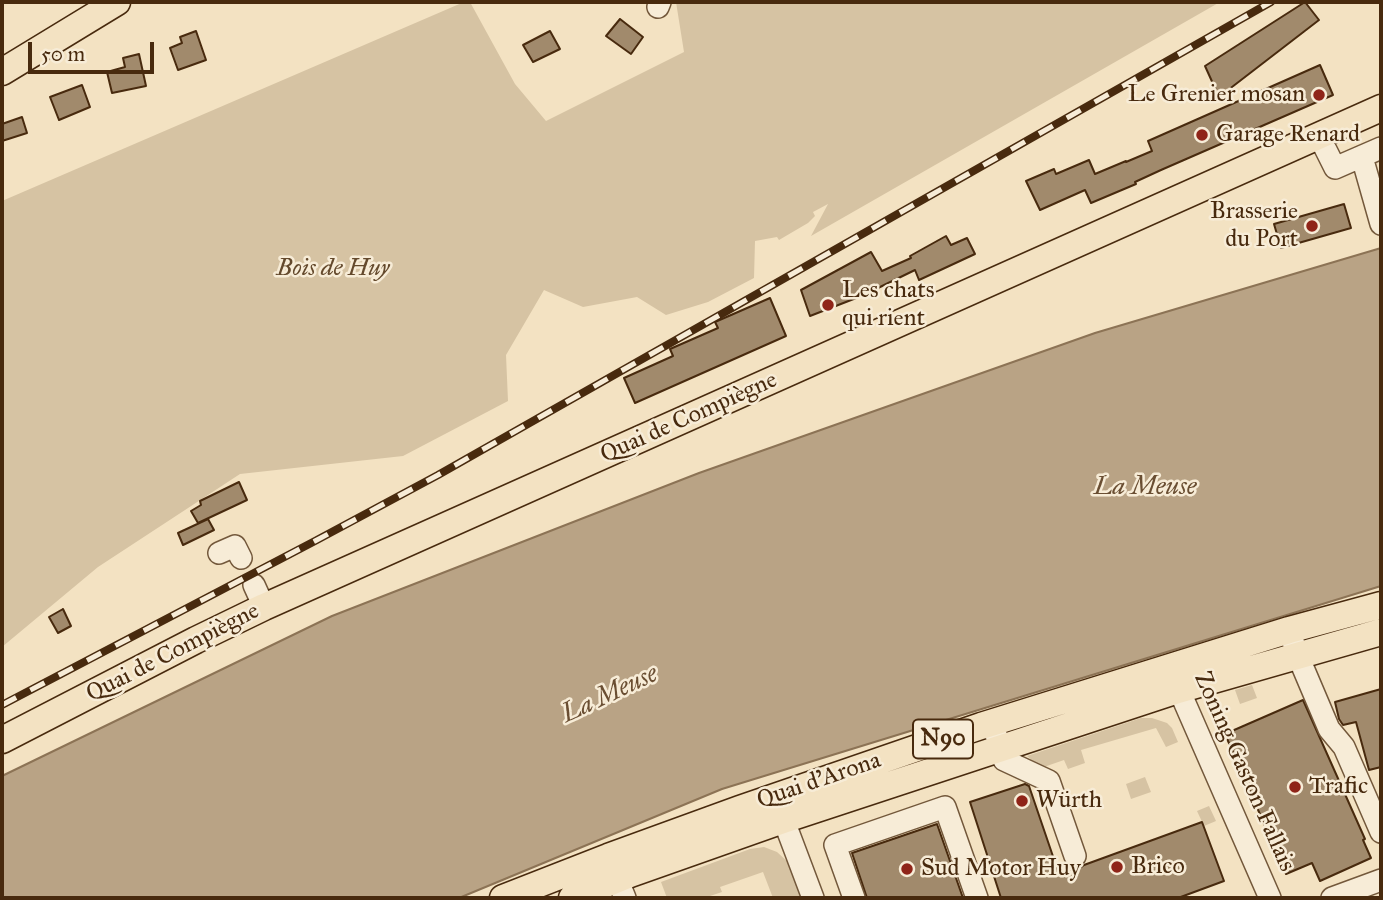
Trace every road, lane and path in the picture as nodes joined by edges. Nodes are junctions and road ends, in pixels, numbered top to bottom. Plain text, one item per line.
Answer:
1 (117, 2) edge
2 (2, 72) edge
3 (1381, 108) edge
4 (1319, 136) junction
5 (1371, 152) edge
6 (1381, 224) edge
7 (219, 553) dead end
8 (241, 558) dead end
9 (1381, 605) edge
10 (1289, 630) junction
11 (1381, 632) edge
12 (1298, 656) junction
13 (1174, 678) junction
14 (992, 722) junction
15 (2, 740) edge
16 (1001, 748) junction
17 (779, 808) junction
18 (1381, 832) edge
19 (1075, 856) dead end
20 (617, 878) edge
21 (1381, 880) edge
22 (509, 897) edge
23 (572, 898) edge
24 (813, 898) edge
25 (854, 898) edge
26 (977, 898) edge
27 (1270, 898) edge
28 (1332, 898) edge

1 - 2 main road
3 - 4 main road, Quai de Compiègne
4 - 5 street
4 - 15 main road, Quai de Compiègne
5 - 6 street
7 - 8 street
9 - 10 main road, Quai d'Arona / N90
10 - 12 street
10 - 13 main road, Quai d'Arona / N90
11 - 12 main road, Quai d'Arona / N90
12 - 13 main road, Quai d'Arona / N90
12 - 18 street
13 - 14 main road, Quai d'Arona / N90
13 - 16 main road, Quai d'Arona / N90
13 - 27 street, Zoning Gaston Fallais
14 - 16 street
14 - 17 main road, Quai d'Arona / N90
16 - 17 main road, Quai d'Arona / N90
16 - 19 street
17 - 20 main road, Quai d'Arona / N90
17 - 24 street
20 - 22 main road, Quai d'Arona / N90
20 - 23 main road, Quai d'Arona / N90
21 - 28 street
25 - 26 street

